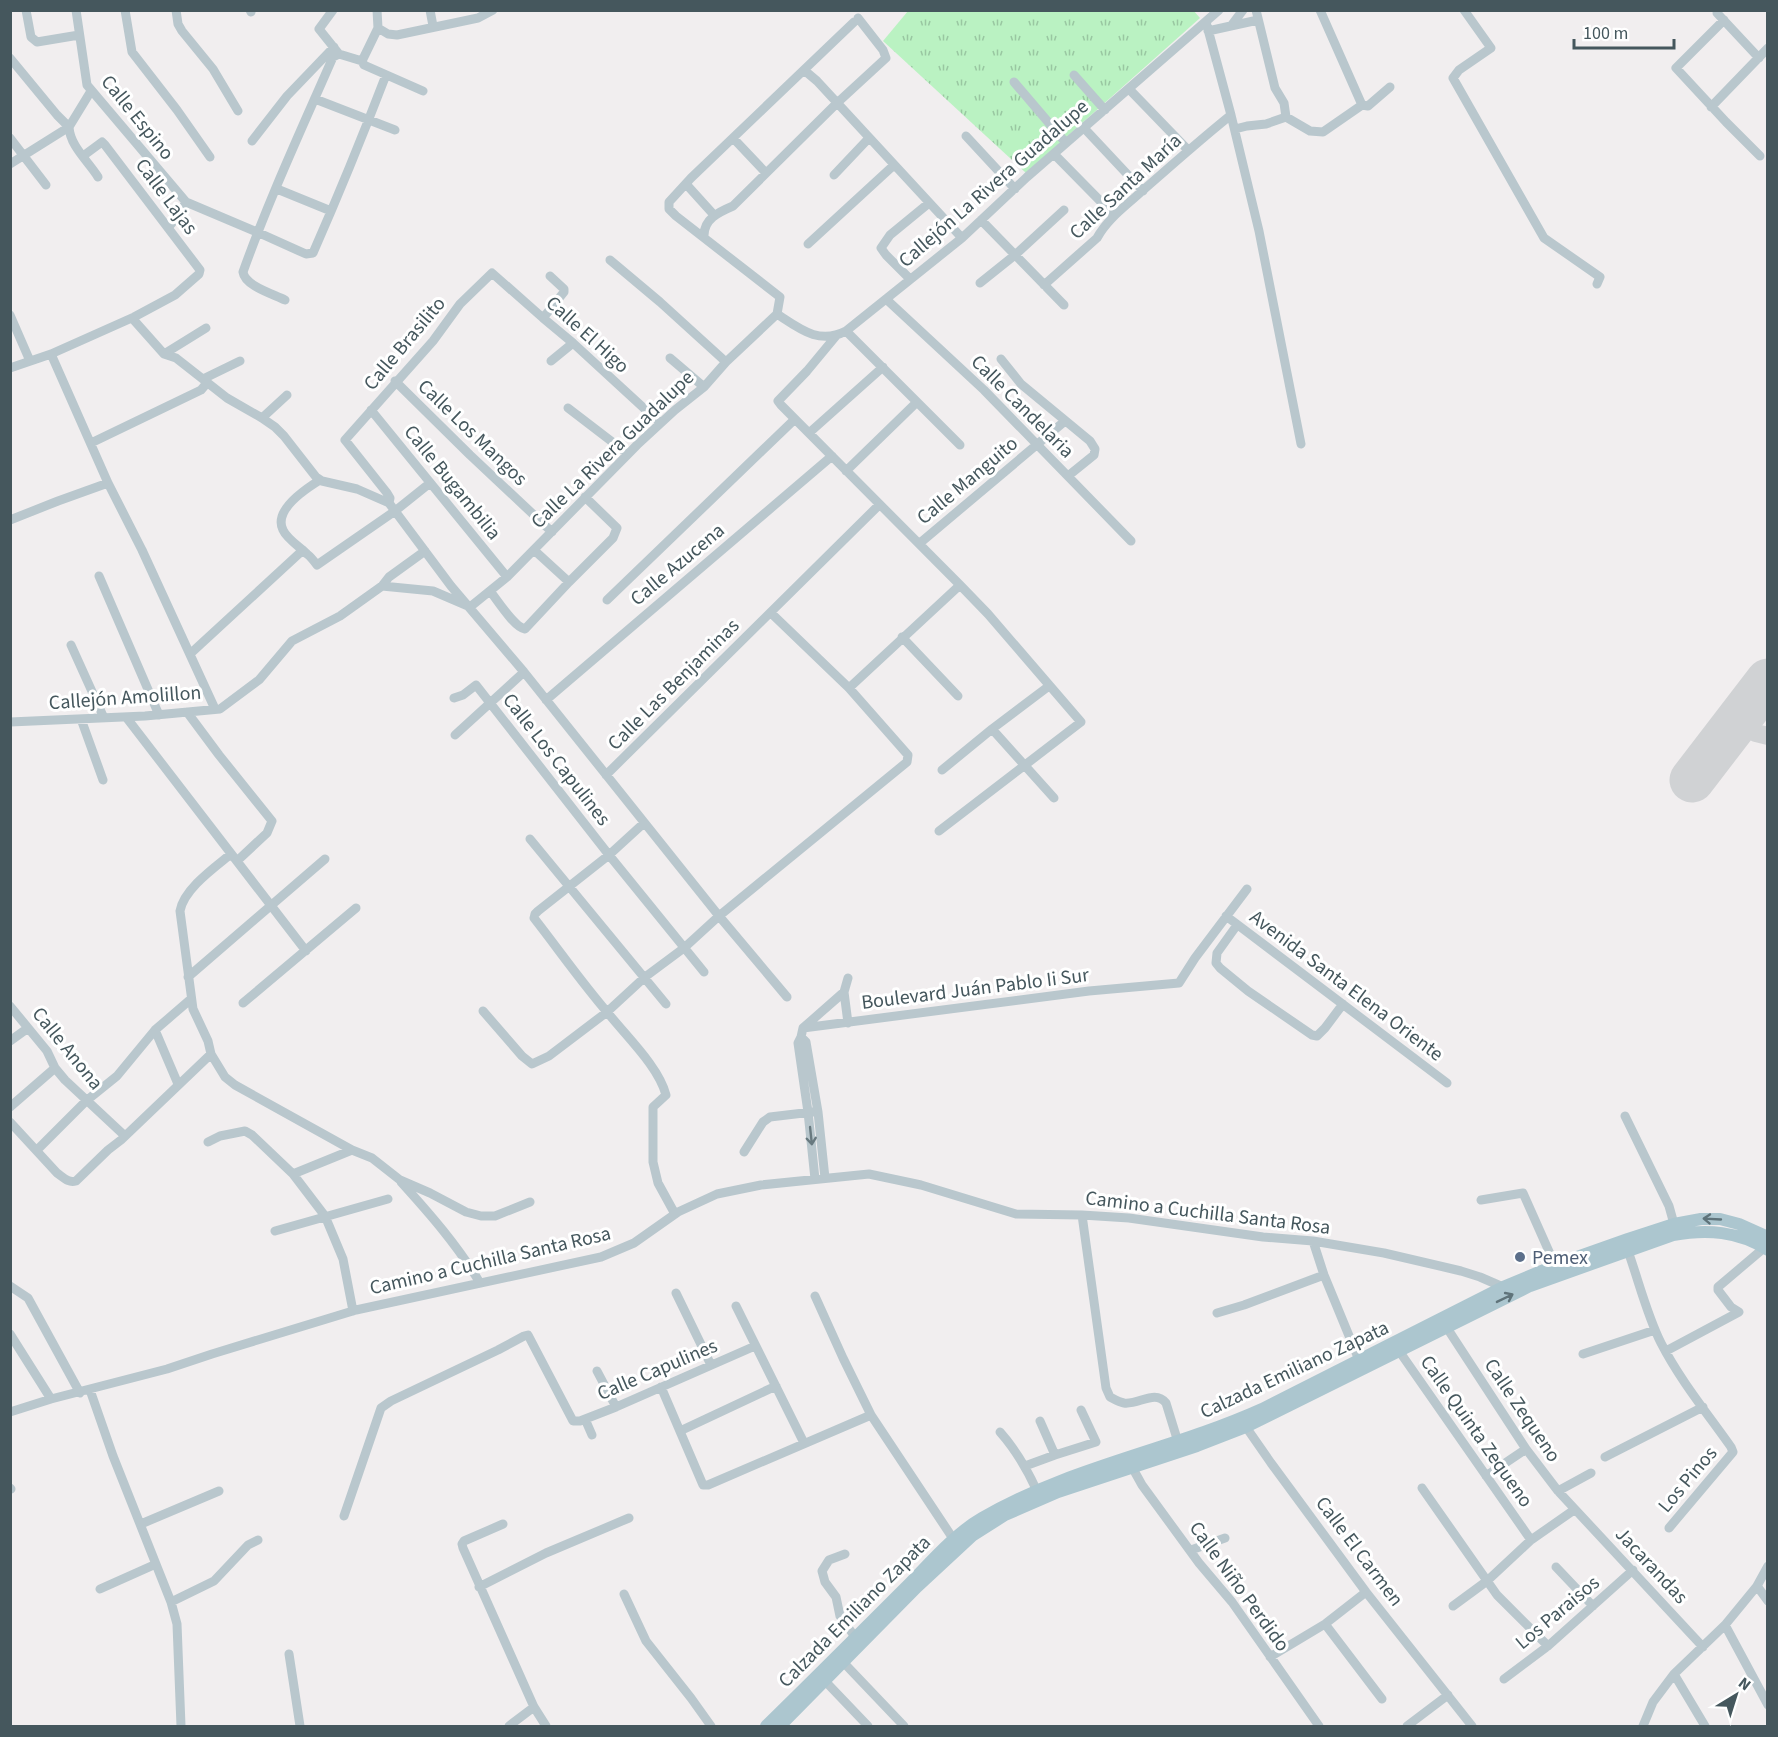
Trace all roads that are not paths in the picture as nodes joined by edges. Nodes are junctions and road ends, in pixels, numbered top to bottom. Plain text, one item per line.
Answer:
1 (26, 10) edge
2 (76, 10) edge
3 (126, 10) edge
4 (176, 10) edge
5 (377, 10) edge
6 (430, 10) edge
7 (492, 10) edge
8 (1219, 10) edge
9 (1243, 10) edge
10 (1320, 10) edge
11 (1464, 10) edge
12 (333, 11) edge
13 (1257, 15) edge
14 (433, 26) junction
15 (1231, 26) junction
16 (1207, 27) junction
17 (378, 28) junction
18 (79, 35) junction
19 (1767, 48) edge
20 (336, 50) junction
21 (10, 58) edge
22 (1759, 58) junction
23 (363, 63) junction
24 (804, 70) junction
25 (386, 75) junction
26 (1074, 75) dead end
27 (817, 81) junction
28 (1014, 82) dead end
29 (790, 83) junction
30 (1390, 87) dead end
31 (1129, 89) junction
32 (92, 91) junction
33 (423, 91) dead end
34 (315, 99) junction
35 (836, 104) junction
36 (1362, 105) junction
37 (1712, 107) junction
38 (1105, 110) junction
39 (238, 111) dead end
40 (1232, 115) junction
41 (1286, 117) junction
42 (369, 119) junction
43 (69, 126) junction
44 (1084, 128) junction
45 (1235, 129) junction
46 (395, 130) dead end
47 (966, 136) dead end
48 (10, 138) edge
49 (733, 138) junction
50 (869, 138) junction
51 (252, 141) dead end
52 (1066, 143) junction
53 (1188, 150) junction
54 (24, 154) junction
55 (1054, 154) junction
56 (83, 156) junction
57 (1760, 156) dead end
58 (210, 158) dead end
59 (10, 164) edge
60 (894, 165) junction
61 (766, 174) junction
62 (834, 174) dead end
63 (98, 177) dead end
64 (686, 184) junction
65 (46, 185) dead end
66 (277, 189) junction
67 (1015, 189) junction
68 (1143, 190) junction
69 (186, 202) junction
70 (929, 203) junction
71 (1064, 210) dead end
72 (331, 211) junction
73 (714, 215) junction
74 (1114, 215) junction
75 (981, 220) junction
76 (168, 228) junction
77 (257, 232) junction
78 (704, 237) junction
79 (962, 238) junction
80 (808, 244) dead end
81 (1016, 255) junction
82 (610, 260) dead end
83 (492, 273) joint
84 (550, 276) dead end
85 (910, 279) junction
86 (980, 283) dead end
87 (1597, 284) dead end
88 (1044, 285) junction
89 (886, 298) junction
90 (285, 300) dead end
91 (1064, 304) dead end
92 (777, 314) junction
93 (10, 315) edge
94 (132, 318) junction
95 (543, 318) junction
96 (206, 328) dead end
97 (846, 331) junction
98 (836, 336) junction
99 (573, 343) junction
100 (51, 354) junction
101 (164, 354) junction
102 (670, 358) dead end
103 (1001, 359) dead end
104 (30, 361) junction
105 (240, 361) dead end
106 (551, 361) dead end
107 (726, 362) junction
108 (883, 367) junction
109 (10, 368) edge
110 (205, 381) junction
111 (395, 381) junction
112 (704, 387) junction
113 (287, 395) dead end
114 (917, 402) junction
115 (567, 408) dead end
116 (371, 410) junction
117 (262, 418) junction
118 (795, 419) junction
119 (1065, 421) junction
120 (660, 423) junction
121 (809, 433) junction
122 (91, 443) junction
123 (1301, 444) dead end
124 (960, 445) dead end
125 (1038, 445) junction
126 (628, 454) junction
127 (832, 456) junction
128 (846, 471) junction
129 (1068, 476) junction
130 (320, 480) junction
131 (108, 483) junction
132 (430, 483) junction
133 (585, 496) junction
134 (879, 505) junction
135 (392, 507) junction
136 (10, 520) edge
137 (552, 532) junction
138 (1131, 541) dead end
139 (920, 543) junction
140 (303, 550) junction
141 (534, 550) junction
142 (425, 551) junction
143 (99, 576) dead end
144 (507, 577) junction
145 (569, 582) junction
146 (960, 585) junction
147 (382, 586) junction
148 (490, 591) junction
149 (607, 600) dead end
150 (470, 607) junction
151 (768, 616) junction
152 (902, 637) junction
153 (71, 645) dead end
154 (190, 654) junction
155 (524, 672) junction
156 (1048, 686) junction
157 (849, 688) junction
158 (958, 696) dead end
159 (454, 698) dead end
160 (546, 700) junction
161 (490, 703) junction
162 (215, 709) junction
163 (187, 712) junction
164 (159, 715) junction
165 (126, 717) junction
166 (104, 718) junction
167 (81, 719) junction
168 (10, 722) edge
169 (992, 729) junction
170 (455, 735) dead end
171 (1024, 765) junction
172 (942, 770) dead end
173 (606, 775) junction
174 (104, 780) dead end
175 (1054, 798) dead end
176 (644, 823) junction
177 (939, 831) dead end
178 (530, 839) dead end
179 (609, 855) junction
180 (234, 858) junction
181 (325, 860) dead end
182 (568, 886) junction
183 (1247, 889) dead end
184 (271, 906) junction
185 (356, 908) dead end
186 (719, 916) junction
187 (1226, 916) junction
188 (1238, 925) junction
189 (684, 948) junction
190 (306, 951) junction
191 (704, 972) dead end
192 (188, 977) junction
193 (645, 977) junction
194 (848, 978) dead end
195 (844, 992) junction
196 (787, 997) dead end
197 (190, 999) junction
198 (243, 1003) dead end
199 (666, 1004) dead end
200 (1343, 1004) junction
201 (10, 1006) edge
202 (483, 1011) dead end
203 (607, 1012) junction
204 (848, 1023) junction
205 (28, 1028) junction
206 (155, 1030) junction
207 (802, 1033) junction
208 (10, 1041) edge
209 (211, 1054) junction
210 (56, 1068) junction
211 (1447, 1083) dead end
212 (178, 1084) junction
213 (86, 1101) junction
214 (10, 1107) edge
215 (813, 1112) junction
216 (1625, 1116) dead end
217 (10, 1122) edge
218 (125, 1137) junction
219 (208, 1142) dead end
220 (37, 1150) junction
221 (352, 1150) junction
222 (744, 1152) dead end
223 (293, 1174) junction
224 (820, 1179) junction
225 (400, 1180) junction
226 (388, 1199) dead end
227 (1481, 1200) dead end
228 (530, 1202) dead end
229 (675, 1214) junction
230 (1082, 1215) junction
231 (325, 1216) junction
232 (1674, 1224) junction
233 (275, 1231) dead end
234 (1312, 1241) junction
235 (1766, 1245) edge
236 (1628, 1251) junction
237 (1555, 1265) junction
238 (1324, 1275) junction
239 (480, 1283) junction
240 (10, 1286) edge
241 (1503, 1287) junction
242 (676, 1293) dead end
243 (815, 1296) dead end
244 (736, 1306) dead end
245 (353, 1311) junction
246 (1216, 1313) dead end
247 (1447, 1328) junction
248 (1655, 1330) junction
249 (10, 1334) edge
250 (755, 1346) junction
251 (1396, 1347) junction
252 (1666, 1351) junction
253 (1583, 1354) dead end
254 (1359, 1360) junction
255 (711, 1365) junction
256 (597, 1371) dead end
257 (776, 1386) junction
258 (661, 1387) junction
259 (90, 1390) junction
260 (80, 1393) junction
261 (51, 1399) junction
262 (616, 1407) junction
263 (1703, 1407) junction
264 (1081, 1410) dead end
265 (10, 1412) edge
266 (871, 1415) junction
267 (585, 1419) junction
268 (1040, 1421) dead end
269 (1246, 1427) junction
270 (680, 1431) junction
271 (1000, 1432) dead end
272 (592, 1435) dead end
273 (1178, 1442) junction
274 (804, 1443) junction
275 (1526, 1449) junction
276 (1055, 1455) junction
277 (1605, 1457) dead end
278 (1025, 1466) junction
279 (1132, 1467) junction
280 (1591, 1473) dead end
281 (1486, 1476) junction
282 (1422, 1488) dead end
283 (219, 1491) dead end
284 (1037, 1491) junction
285 (1558, 1491) junction
286 (1574, 1509) junction
287 (344, 1516) dead end
288 (629, 1518) dead end
289 (141, 1524) junction
290 (503, 1524) dead end
291 (1670, 1528) dead end
292 (1225, 1538) dead end
293 (258, 1540) dead end
294 (954, 1540) junction
295 (1531, 1540) junction
296 (1191, 1551) junction
297 (845, 1554) dead end
298 (156, 1564) junction
299 (1767, 1566) edge
300 (1557, 1568) dead end
301 (1633, 1570) junction
302 (1487, 1581) junction
303 (1757, 1586) junction
304 (479, 1587) junction
305 (100, 1589) dead end
306 (1366, 1592) junction
307 (624, 1594) dead end
308 (1767, 1601) edge
309 (171, 1602) junction
310 (1453, 1606) dead end
311 (1593, 1606) junction
312 (1325, 1624) junction
313 (1725, 1625) junction
314 (855, 1637) junction
315 (1548, 1646) junction
316 (1703, 1647) junction
317 (289, 1654) dead end
318 (1270, 1657) junction
319 (844, 1663) junction
320 (1674, 1674) junction
321 (1504, 1679) dead end
322 (825, 1681) junction
323 (1448, 1695) junction
324 (1382, 1699) dead end
325 (1767, 1705) edge
326 (534, 1707) junction
327 (181, 1726) edge
328 (300, 1726) edge
329 (509, 1726) edge
330 (546, 1726) edge
331 (711, 1726) edge
332 (766, 1726) edge
333 (780, 1726) edge
334 (868, 1726) edge
335 (904, 1726) edge
336 (1318, 1726) edge
337 (1410, 1726) edge
338 (1472, 1726) edge
339 (1643, 1726) edge
340 (1705, 1726) edge

1 - 18 street
2 - 18 street, Calle Espino
3 - 58 street
4 - 39 street
5 - 17 street
6 - 14 street
7 - 14 street
8 - 16 street, Callejón La Rivera Guadalupe
9 - 15 street
10 - 36 street
11 - 87 street
12 - 20 street
13 - 15 street
13 - 41 street
14 - 17 street
15 - 16 street
16 - 31 street, Callejón La Rivera Guadalupe
16 - 40 street
17 - 23 street
18 - 32 street, Calle Espino
19 - 22 street
20 - 23 street
20 - 34 street
20 - 51 street
21 - 43 street
22 - 37 street
22 - 37 street
23 - 25 street
24 - 27 street
24 - 29 street
24 - 35 street
25 - 33 street
25 - 42 street
26 - 38 street
27 - 29 street
27 - 35 street
28 - 52 street
29 - 49 street
30 - 36 street
31 - 38 street, Callejón La Rivera Guadalupe
31 - 53 street
32 - 43 street
32 - 69 street, Calle Espino
34 - 42 street
34 - 66 street
35 - 50 street
35 - 61 street
36 - 41 street
37 - 57 street
38 - 44 street, Callejón La Rivera Guadalupe
40 - 45 street
40 - 53 street, Calle Santa María
41 - 45 street
42 - 46 street
42 - 72 street
43 - 54 street
43 - 56 street
44 - 52 street, Callejón La Rivera Guadalupe
44 - 68 street
45 - 123 street
47 - 67 street
48 - 54 street
49 - 61 street
49 - 64 street
50 - 60 street
50 - 62 street
52 - 55 street, Callejón La Rivera Guadalupe
53 - 68 street, Calle Santa María
54 - 59 street
54 - 65 street
55 - 67 street, Callejón La Rivera Guadalupe
55 - 74 street
56 - 63 street
56 - 76 street, Calle Lajas
60 - 70 street
60 - 80 street
61 - 73 street
64 - 73 street
64 - 78 street
66 - 72 street
66 - 77 street
67 - 75 street, Callejón La Rivera Guadalupe
68 - 74 street, Calle Santa María
69 - 76 street
69 - 77 street
70 - 79 street
70 - 85 street
71 - 81 street
72 - 77 street
73 - 78 street
74 - 88 street, Calle Santa María
75 - 79 street, Callejón La Rivera Guadalupe
75 - 81 street
76 - 94 street, Calle Lajas
77 - 90 street
78 - 92 street
79 - 85 street, Callejón La Rivera Guadalupe
81 - 86 street
81 - 88 street
82 - 107 street
83 - 95 street, Calle El Higo
83 - 111 street, Calle Brasilito
84 - 95 street
85 - 89 street, Callejón La Rivera Guadalupe
88 - 91 street
89 - 97 street, Callejón La Rivera Guadalupe
89 - 125 street, Calle Candelaria
92 - 98 street
92 - 107 street, Calle La Rivera Guadalupe
93 - 104 street
94 - 100 street
94 - 101 street
95 - 99 street, Calle El Higo
96 - 101 street
97 - 98 street, Callejón La Rivera Guadalupe
97 - 108 street
98 - 118 street
99 - 106 street
99 - 120 street, Calle El Higo
100 - 104 street
100 - 122 street
101 - 110 street
102 - 112 street
103 - 119 street
104 - 109 street
105 - 110 street
107 - 112 street, Calle La Rivera Guadalupe
108 - 114 street
108 - 121 street
110 - 117 street
110 - 122 street
111 - 116 street, Calle Brasilito
111 - 137 street, Calle Los Mangos
112 - 120 street, Calle La Rivera Guadalupe
113 - 117 street
114 - 124 street
114 - 128 street
115 - 126 street
116 - 132 street, Calle Bugambilia
116 - 135 street, Calle Brasilito
117 - 130 street
118 - 121 street
118 - 149 street
119 - 125 street, Calle Manguito
119 - 129 street
120 - 126 street, Calle La Rivera Guadalupe
121 - 127 street
122 - 131 street
125 - 129 street, Calle Candelaria
125 - 139 street, Calle Manguito
126 - 133 street, Calle La Rivera Guadalupe
127 - 128 street
127 - 160 street, Calle Azucena
128 - 134 street
129 - 138 street, Calle Candelaria
130 - 135 street
130 - 140 street
131 - 136 street
131 - 154 street
132 - 135 street
132 - 144 street, Calle Bugambilia
133 - 137 street, Calle La Rivera Guadalupe
133 - 145 street
134 - 139 street
134 - 151 street, Calle Las Benjaminas
135 - 140 street
135 - 142 street
137 - 141 street, Calle La Rivera Guadalupe
139 - 146 street
140 - 154 street
141 - 144 street, Calle La Rivera Guadalupe
141 - 145 street
142 - 147 street, Callejón Amolillon
142 - 150 street
143 - 164 street
144 - 148 street, Calle La Rivera Guadalupe
145 - 148 street
146 - 152 street
146 - 156 street
147 - 150 street
147 - 162 street, Callejón Amolillon
148 - 150 street, Calle La Rivera Guadalupe
150 - 155 street
151 - 157 street
151 - 173 street, Calle Las Benjaminas
152 - 157 street
152 - 158 street
153 - 166 street
154 - 162 street
155 - 160 street
155 - 161 street
156 - 169 street
156 - 171 street
157 - 186 street
159 - 161 street, Calle Los Capulines
160 - 173 street
161 - 170 street
161 - 179 street, Calle Los Capulines
162 - 163 street, Callejón Amolillon
163 - 164 street, Callejón Amolillon
163 - 180 street
164 - 165 street, Callejón Amolillon
165 - 166 street, Callejón Amolillon
165 - 180 street
166 - 167 street, Callejón Amolillon
167 - 168 street, Callejón Amolillon
167 - 174 street
169 - 171 street
169 - 172 street
171 - 175 street
171 - 177 street
173 - 176 street
176 - 179 street
176 - 186 street
178 - 182 street
179 - 182 street
179 - 189 street, Calle Los Capulines
180 - 184 street
180 - 192 street
181 - 184 street
182 - 193 street
182 - 203 street
183 - 187 street, Boulevard Juán Pablo Ii Sur
184 - 190 street
184 - 192 street
185 - 190 street
186 - 189 street
186 - 196 street
187 - 188 street, Avenida Santa Elena Oriente
187 - 204 street, Boulevard Juán Pablo Ii Sur
188 - 200 street, Avenida Santa Elena Oriente
188 - 200 street
189 - 191 street, Calle Los Capulines
189 - 193 street
190 - 198 street
192 - 197 street
193 - 199 street
193 - 203 street
194 - 195 street
195 - 204 street
195 - 207 street
197 - 206 street
197 - 209 street
200 - 211 street, Avenida Santa Elena Oriente
201 - 205 street, Calle Anona
202 - 203 street
203 - 229 street
204 - 207 street, Boulevard Juán Pablo Ii Sur
205 - 208 street
205 - 210 street, Calle Anona
206 - 212 street
206 - 213 street
207 - 215 street
209 - 212 street
209 - 221 street
210 - 213 street, Calle Anona
210 - 214 street
212 - 218 street
213 - 218 street, Calle Anona
213 - 220 street
215 - 222 street
215 - 224 street
216 - 232 street
217 - 220 street
218 - 220 street
219 - 223 street
221 - 223 street
221 - 225 street
223 - 231 street
224 - 229 street, Camino a Cuchilla Santa Rosa
224 - 230 street, Camino a Cuchilla Santa Rosa
225 - 228 street
225 - 239 street
226 - 231 street
227 - 237 street
229 - 239 street, Camino a Cuchilla Santa Rosa
230 - 234 street, Camino a Cuchilla Santa Rosa
230 - 273 street
231 - 233 street
231 - 245 street
235 -> 232 main road, Calzada Emiliano Zapata
232 - 237 main road, Calzada Emiliano Zapata
234 - 238 street
234 - 241 street, Camino a Cuchilla Santa Rosa
235 - 236 main road, Calzada Emiliano Zapata
235 - 252 street
247 -> 236 main road, Calzada Emiliano Zapata
236 - 248 street
237 - 241 main road, Calzada Emiliano Zapata
238 - 246 street
238 - 254 street
239 - 245 street, Camino a Cuchilla Santa Rosa
240 - 260 street
241 - 251 main road, Calzada Emiliano Zapata
242 - 255 street
243 - 266 street
244 - 250 street
245 - 259 street, Camino a Cuchilla Santa Rosa
247 - 251 main road, Calzada Emiliano Zapata
247 - 275 street, Calle Zequeno
248 - 252 street
248 - 253 street
249 - 261 street
250 - 255 street, Calle Capulines
250 - 257 street
251 - 254 main road, Calzada Emiliano Zapata
251 - 269 main road, Calzada Emiliano Zapata
251 - 281 street, Calle Quinta Zequeno
252 - 263 street
254 - 273 main road, Calzada Emiliano Zapata
255 - 258 street, Calle Capulines
256 - 262 street
257 - 270 street
257 - 274 street
258 - 262 street, Calle Capulines
258 - 270 street
259 - 260 street, Camino a Cuchilla Santa Rosa
259 - 289 street
260 - 261 street, Camino a Cuchilla Santa Rosa
261 - 265 street, Camino a Cuchilla Santa Rosa
262 - 267 street, Calle Capulines
263 - 277 street
263 - 291 street, Los Pinos
264 - 276 street
266 - 274 street
266 - 294 street
267 - 272 street
267 - 287 street, Calle Capulines
268 - 276 street
269 - 279 main road, Calzada Emiliano Zapata
269 - 306 street, Calle El Carmen
270 - 274 street
271 - 278 street
273 - 284 main road, Calzada Emiliano Zapata
275 - 281 street
275 - 285 street, Calle Zequeno
276 - 278 street
278 - 284 street
279 - 296 street, Calle Niño Perdido
279 - 319 main road, Calzada Emiliano Zapata
280 - 285 street
281 - 295 street, Calle Quinta Zequeno
282 - 302 street
283 - 289 street
284 - 294 main road, Calzada Emiliano Zapata
285 - 286 street, Calle Zequeno
286 - 295 street
286 - 301 street, Jacarandas
288 - 304 street
289 - 298 street
290 - 304 street
292 - 296 street
293 - 309 street
294 - 314 main road, Calzada Emiliano Zapata
295 - 302 street
296 - 318 street, Calle Niño Perdido
297 - 314 street
298 - 305 street
298 - 309 street
299 - 303 street
300 - 311 street
301 - 311 street, Los Paraisos
301 - 316 street, Jacarandas
302 - 310 street
302 - 315 street
303 - 308 street
303 - 313 street
304 - 326 street
306 - 312 street
306 - 323 street, Calle El Carmen
307 - 331 street
309 - 327 street
311 - 315 street, Los Paraisos
312 - 318 street
312 - 324 street
313 - 316 street
313 - 325 street
314 - 332 main road, Calzada Emiliano Zapata
315 - 321 street, Los Paraisos
316 - 320 street
317 - 328 street
318 - 336 street, Calle Niño Perdido
319 - 322 main road, Calzada Emiliano Zapata
319 - 335 street
320 - 339 street
320 - 340 street
322 - 333 main road, Calzada Emiliano Zapata
322 - 334 street
323 - 337 street
323 - 338 street, Calle El Carmen
326 - 329 street
326 - 330 street

